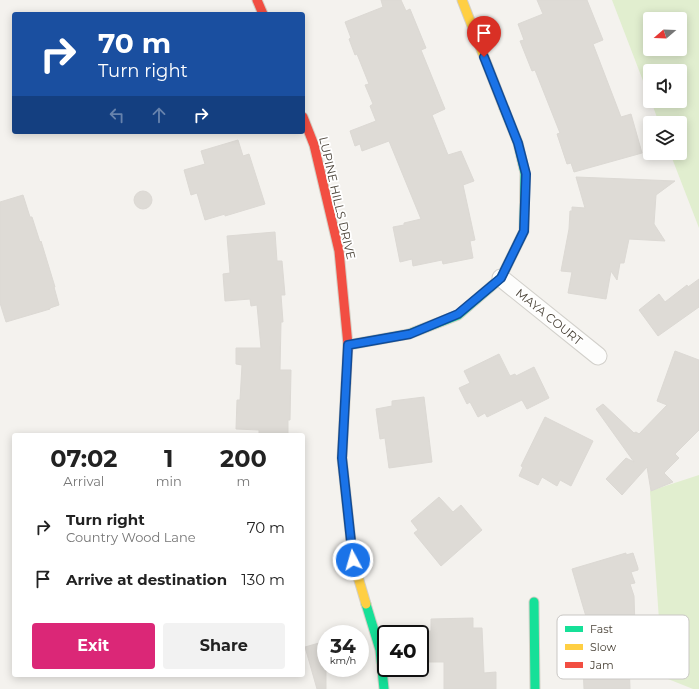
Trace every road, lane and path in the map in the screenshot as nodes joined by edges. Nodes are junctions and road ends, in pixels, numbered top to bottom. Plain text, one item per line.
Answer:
1 (257, 0) edge
2 (462, 0) edge
3 (262, 12) edge
4 (305, 122) edge
5 (501, 278) junction
6 (348, 345) junction
7 (598, 356) dead end
8 (534, 602) dead end
9 (384, 689) edge
10 (535, 689) edge

1 - 3 street
2 - 5 street
4 - 6 street, LUPINE HILLS DRIVE
5 - 6 street
5 - 7 street, MAYA COURT
6 - 9 street, LUPINE HILLS DRIVE
8 - 10 street

